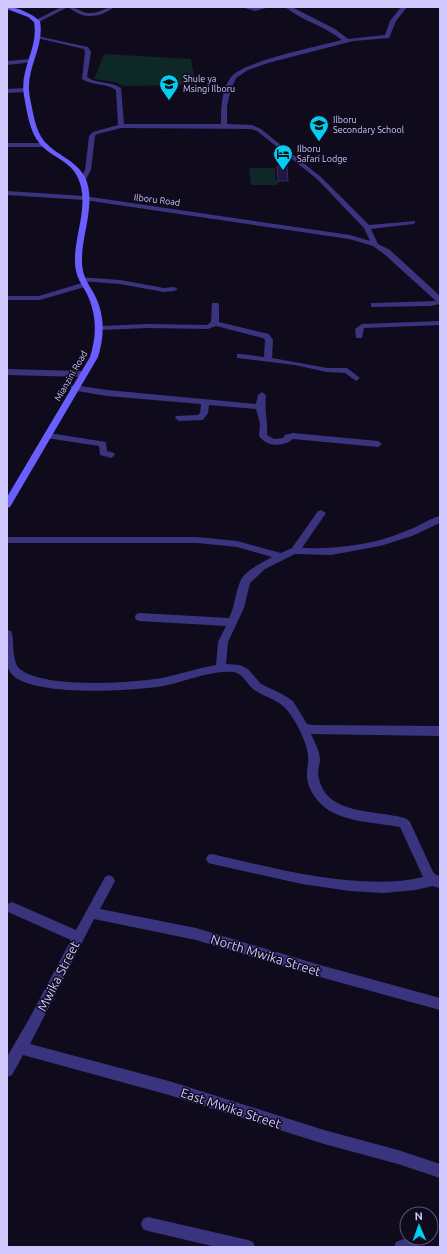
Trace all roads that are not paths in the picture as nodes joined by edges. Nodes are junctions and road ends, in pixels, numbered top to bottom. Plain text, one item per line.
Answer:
1 (7, 7) edge
2 (65, 7) edge
3 (72, 7) edge
4 (111, 7) edge
5 (244, 7) edge
6 (267, 7) edge
7 (288, 7) edge
8 (404, 7) edge
9 (37, 20) junction
10 (39, 37) junction
11 (347, 41) junction
12 (31, 61) junction
13 (7, 63) edge
14 (7, 90) edge
15 (26, 90) junction
16 (121, 126) junction
17 (224, 126) junction
18 (7, 145) edge
19 (46, 146) junction
20 (82, 180) junction
21 (7, 193) edge
22 (84, 198) junction
23 (413, 222) dead end
24 (367, 227) junction
25 (375, 245) junction
26 (84, 282) junction
27 (174, 289) dead end
28 (7, 298) edge
29 (440, 301) edge
30 (215, 305) dead end
31 (374, 305) dead end
32 (215, 323) junction
33 (440, 323) edge
34 (101, 328) junction
35 (360, 336) dead end
36 (240, 356) dead end
37 (268, 359) junction
38 (7, 372) edge
39 (83, 374) junction
40 (356, 378) dead end
41 (74, 388) junction
42 (262, 395) dead end
43 (205, 401) junction
44 (260, 407) junction
45 (179, 418) dead end
46 (48, 436) junction
47 (378, 444) dead end
48 (111, 455) dead end
49 (8, 499) edge
50 (321, 514) dead end
51 (440, 519) edge
52 (7, 540) edge
53 (295, 551) junction
54 (281, 556) junction
55 (140, 617) dead end
56 (232, 622) junction
57 (7, 634) edge
58 (221, 668) junction
59 (303, 727) junction
60 (440, 730) edge
61 (212, 859) dead end
62 (109, 881) dead end
63 (436, 881) edge
64 (12, 908) dead end
65 (90, 913) junction
66 (78, 936) junction
67 (440, 1004) edge
68 (21, 1048) junction
69 (7, 1070) edge
70 (440, 1171) edge
71 (148, 1224) dead end
72 (248, 1247) edge
73 (401, 1247) edge
74 (411, 1247) edge

1 - 9 street
2 - 9 street
3 - 4 street
5 - 6 street
7 - 11 street
8 - 11 street
9 - 10 street
10 - 12 street
10 - 16 street
11 - 17 street
12 - 13 street
12 - 15 street
14 - 15 street
15 - 19 street
16 - 17 street
16 - 20 street
17 - 24 street
18 - 19 street
19 - 20 street
20 - 22 street
21 - 22 street, Ilboru Road
22 - 25 street, Ilboru Road
22 - 26 street, Mianzini Road
23 - 24 street
24 - 25 street
25 - 29 street, Ilboru Road
26 - 27 street
26 - 28 street
26 - 34 street, Mianzini Road
29 - 31 street
30 - 32 street
32 - 34 street
32 - 37 street
33 - 35 street
34 - 39 street, Mianzini Road
36 - 37 street
37 - 40 street
38 - 39 street
39 - 41 street, Mianzini Road
41 - 43 street
41 - 46 street, Mianzini Road
42 - 44 street
43 - 44 street
43 - 45 street
44 - 47 street
46 - 48 street
46 - 49 street, Mianzini Road
50 - 53 street
51 - 53 street
52 - 54 street
53 - 54 street
54 - 56 street
55 - 56 street
56 - 58 street
57 - 58 street
58 - 59 street
59 - 60 street
59 - 63 street
61 - 63 street
62 - 65 street, Mwika Street
64 - 66 street
65 - 66 street, Mwika Street
65 - 67 street, North Mwika Street
66 - 68 street, Mwika Street
68 - 69 street, Mwika Street
68 - 70 street, East Mwika Street
71 - 72 street
73 - 74 street

